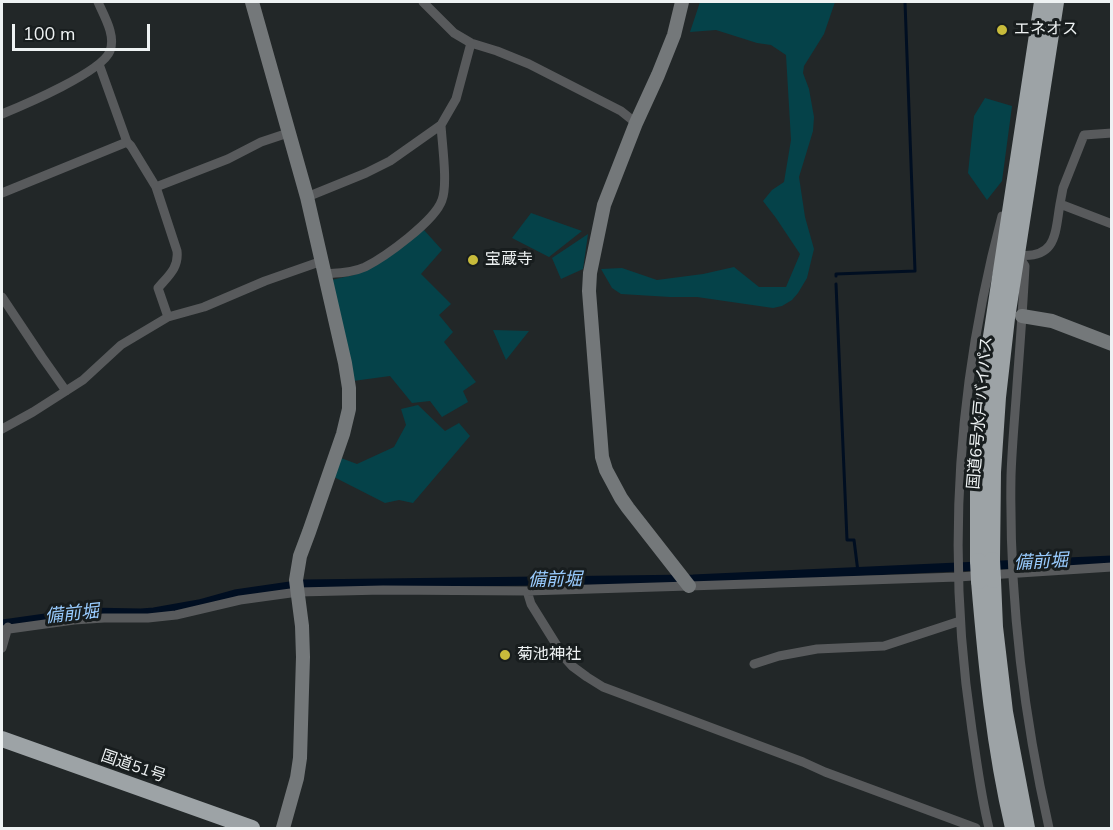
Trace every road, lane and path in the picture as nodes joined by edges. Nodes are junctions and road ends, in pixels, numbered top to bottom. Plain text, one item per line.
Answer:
1 (98, 2) edge
2 (252, 2) edge
3 (423, 2) edge
4 (682, 2) edge
5 (1042, 2) edge
6 (1056, 2) edge
7 (471, 43) junction
8 (99, 64) junction
9 (2, 114) edge
10 (636, 123) junction
11 (441, 125) junction
12 (288, 133) junction
13 (1112, 133) edge
14 (127, 142) junction
15 (1017, 163) junction
16 (156, 187) junction
17 (2, 193) edge
18 (307, 197) junction
19 (1060, 204) junction
20 (1112, 224) edge
21 (1018, 255) junction
22 (323, 268) junction
23 (2, 297) edge
24 (1022, 316) junction
25 (168, 317) junction
26 (1112, 344) edge
27 (66, 391) junction
28 (2, 429) edge
29 (985, 560) junction
30 (1013, 567) junction
31 (1112, 567) edge
32 (958, 570) junction
33 (685, 580) junction
34 (986, 580) junction
35 (297, 587) junction
36 (527, 591) junction
37 (960, 621) junction
38 (6, 629) edge
39 (2, 648) edge
40 (754, 664) dead end
41 (2, 739) edge
42 (245, 827) edge
43 (283, 828) edge
44 (976, 828) edge
45 (989, 828) edge
46 (1012, 828) edge
47 (1027, 828) edge
48 (1049, 828) edge

1 - 8 street
2 - 12 street
3 - 7 street
4 - 10 street
5 - 15 highway, 国道6号水戸バイパス
6 - 21 highway, 国道6号水戸バイパス
7 - 10 street
7 - 11 street
8 - 9 street
8 - 14 street
10 - 33 street
11 - 18 street
11 - 22 street
12 - 16 street
12 - 18 street
13 - 19 street
14 - 16 street
14 - 17 street
15 - 29 highway, 国道6号水戸バイパス
15 - 32 street
16 - 25 street
18 - 22 street
19 - 20 street
19 - 21 street
21 - 24 street
21 - 29 highway, 国道6号水戸バイパス
22 - 25 street
22 - 35 street
23 - 27 street
24 - 26 street
24 - 30 street
25 - 27 street
27 - 28 street
29 - 34 highway, 国道6号水戸バイパス, bridge
30 - 31 street
30 - 32 street
30 - 48 street
32 - 33 street
32 - 37 street
33 - 36 street
34 - 46 highway, 国道6号水戸バイパス
34 - 47 highway, 国道6号水戸バイパス
35 - 36 street
35 - 38 street
35 - 43 street
36 - 44 street
37 - 40 street
37 - 45 street
38 - 39 street
41 - 42 highway, 国道51号

